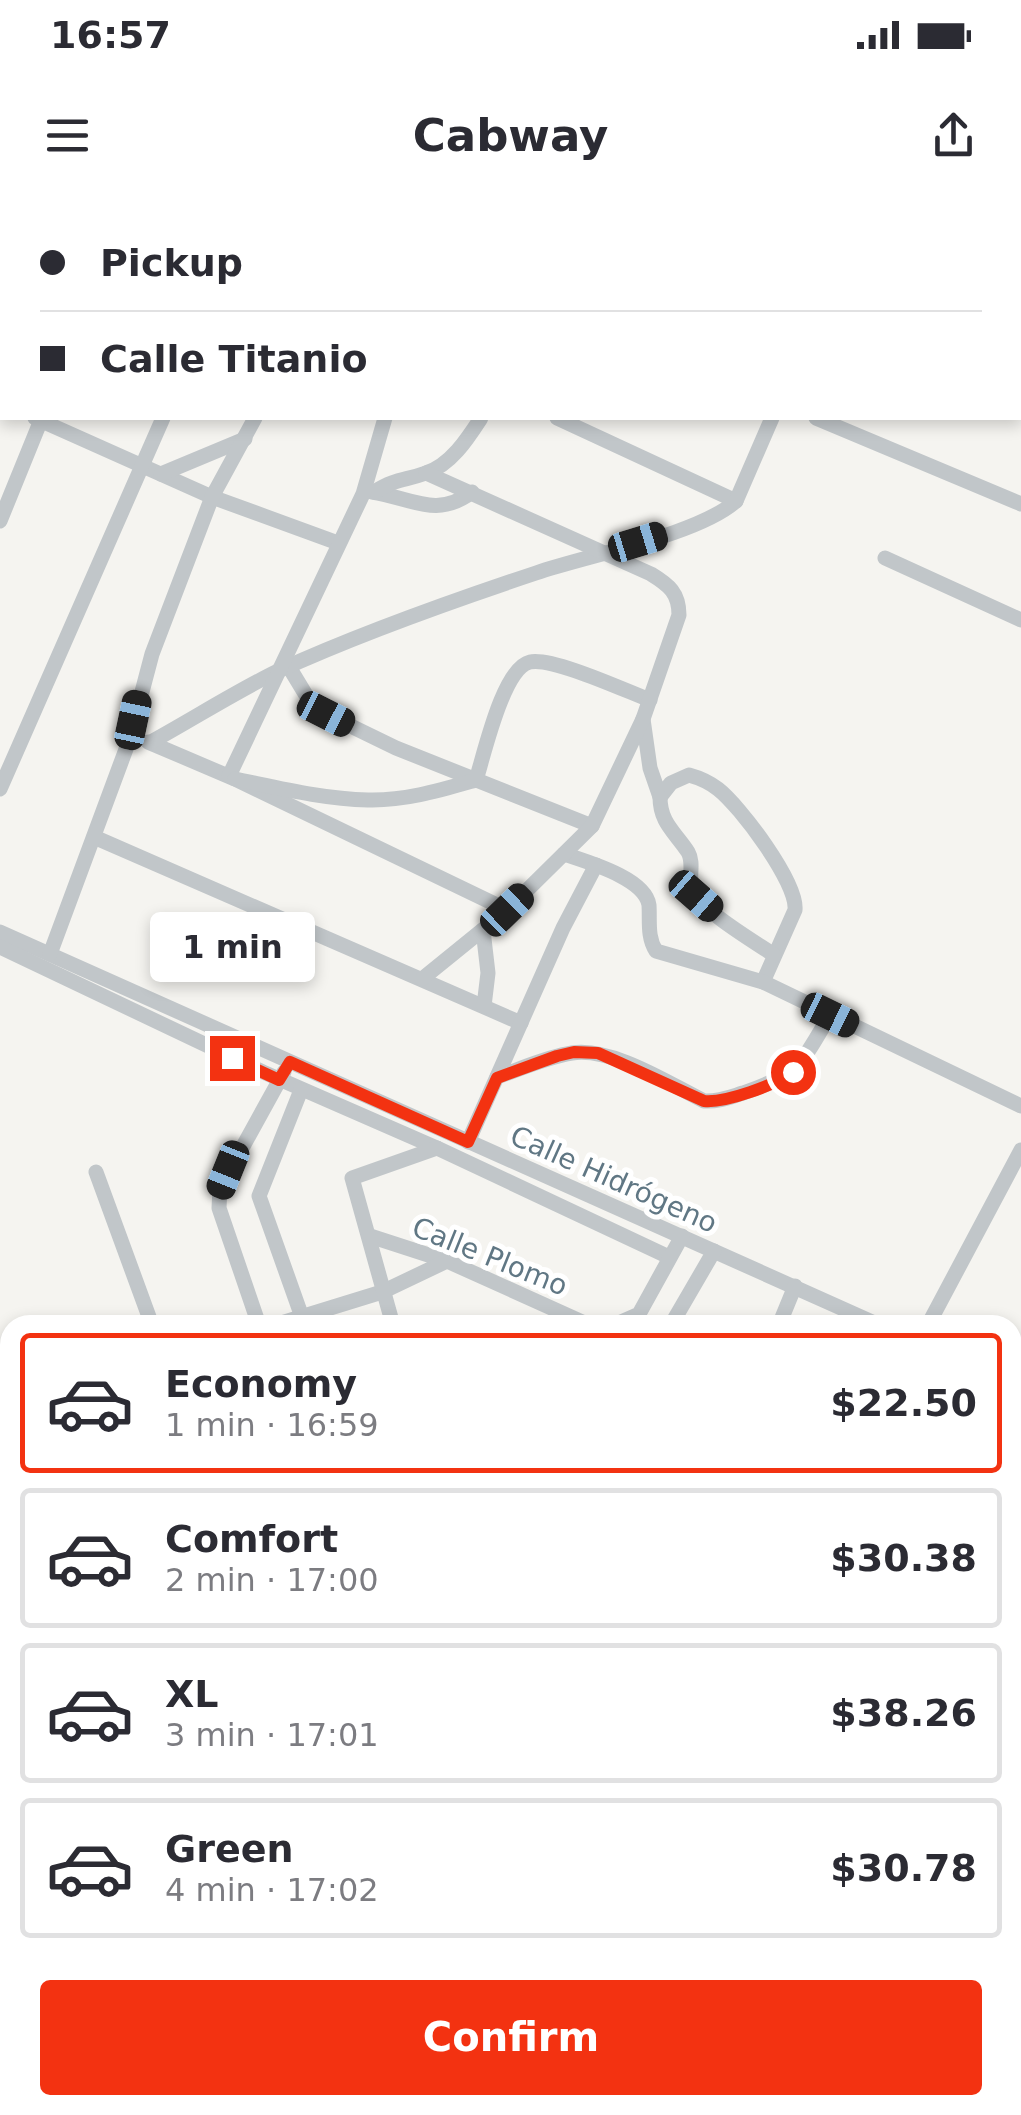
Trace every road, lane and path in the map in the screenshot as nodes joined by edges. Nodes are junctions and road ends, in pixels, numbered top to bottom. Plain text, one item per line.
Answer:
1 (38, 420) edge
2 (40, 420) edge
3 (162, 420) edge
4 (254, 420) edge
5 (384, 420) edge
6 (480, 420) edge
7 (561, 420) edge
8 (771, 420) edge
9 (839, 423) edge
10 (245, 439) junction
11 (144, 466) junction
12 (162, 474) junction
13 (426, 474) junction
14 (472, 492) junction
15 (368, 493) junction
16 (212, 498) junction
17 (736, 501) junction
18 (1021, 504) edge
19 (0, 521) edge
20 (338, 542) junction
21 (605, 552) junction
22 (886, 558) dead end
23 (1021, 620) edge
24 (283, 670) junction
25 (650, 700) junction
26 (643, 719) junction
27 (129, 741) junction
28 (151, 742) junction
29 (8, 756) edge
30 (232, 778) junction
31 (476, 780) junction
32 (0, 789) edge
33 (660, 797) junction
34 (592, 826) junction
35 (94, 838) junction
36 (564, 854) junction
37 (596, 866) junction
38 (507, 910) junction
39 (483, 930) junction
40 (0, 932) edge
41 (0, 947) edge
42 (50, 954) junction
43 (774, 955) junction
44 (422, 980) junction
45 (763, 982) junction
46 (484, 1006) junction
47 (830, 1015) junction
48 (520, 1023) junction
49 (290, 1062) junction
50 (497, 1078) junction
51 (279, 1080) junction
52 (301, 1090) junction
53 (1021, 1106) edge
54 (468, 1142) junction
55 (437, 1148) junction
56 (1021, 1150) edge
57 (96, 1172) dead end
58 (370, 1236) junction
59 (682, 1236) junction
60 (714, 1251) junction
61 (669, 1257) junction
62 (447, 1261) junction
63 (795, 1286) junction
64 (382, 1292) junction
65 (148, 1315) edge
66 (256, 1315) edge
67 (285, 1315) edge
68 (309, 1315) edge
69 (390, 1315) edge
70 (568, 1315) edge
71 (637, 1315) edge
72 (677, 1315) edge
73 (783, 1315) edge
74 (857, 1315) edge
75 (933, 1315) edge

1 - 19 street
2 - 11 street
3 - 11 street
4 - 10 street
5 - 15 street
6 - 13 street
7 - 17 street
8 - 17 street
9 - 18 street
10 - 12 street
10 - 16 street
11 - 12 street
11 - 29 street
12 - 16 street
13 - 14 street
13 - 15 street
14 - 15 street
14 - 21 street
15 - 20 street
16 - 20 street
16 - 27 street
17 - 21 street
20 - 24 street
21 - 24 street
21 - 25 street
22 - 23 street
24 - 28 street
24 - 30 street
24 - 31 street
25 - 26 street
25 - 31 street
26 - 33 street
26 - 34 street
27 - 28 street
27 - 35 street
28 - 30 street
29 - 32 street
30 - 31 street
30 - 38 street
31 - 34 street
33 - 43 street
33 - 43 street
34 - 36 street
35 - 42 street
35 - 44 street
36 - 37 street
36 - 38 street
37 - 45 street
37 - 48 street
38 - 39 street
39 - 44 street
39 - 46 street
40 - 42 street, Calle Hidrógeno
41 - 51 street
42 - 49 street, Calle Hidrógeno
43 - 45 street
44 - 46 street
45 - 47 street
46 - 48 street
47 - 50 street
47 - 53 street
48 - 50 street
49 - 51 street
49 - 54 street, Calle Hidrógeno
50 - 54 street
51 - 52 street
51 - 66 street
52 - 55 street
52 - 67 street
54 - 59 street, Calle Hidrógeno
55 - 58 street
55 - 61 street
56 - 75 street
57 - 65 street
58 - 62 street, Calle Plomo
58 - 64 street
59 - 60 street, Calle Hidrógeno
59 - 61 street
60 - 63 street, Calle Hidrógeno
60 - 72 street
61 - 71 street
62 - 64 street
62 - 70 street, Calle Plomo
63 - 73 street
63 - 74 street, Calle Hidrógeno
64 - 68 street
64 - 69 street

